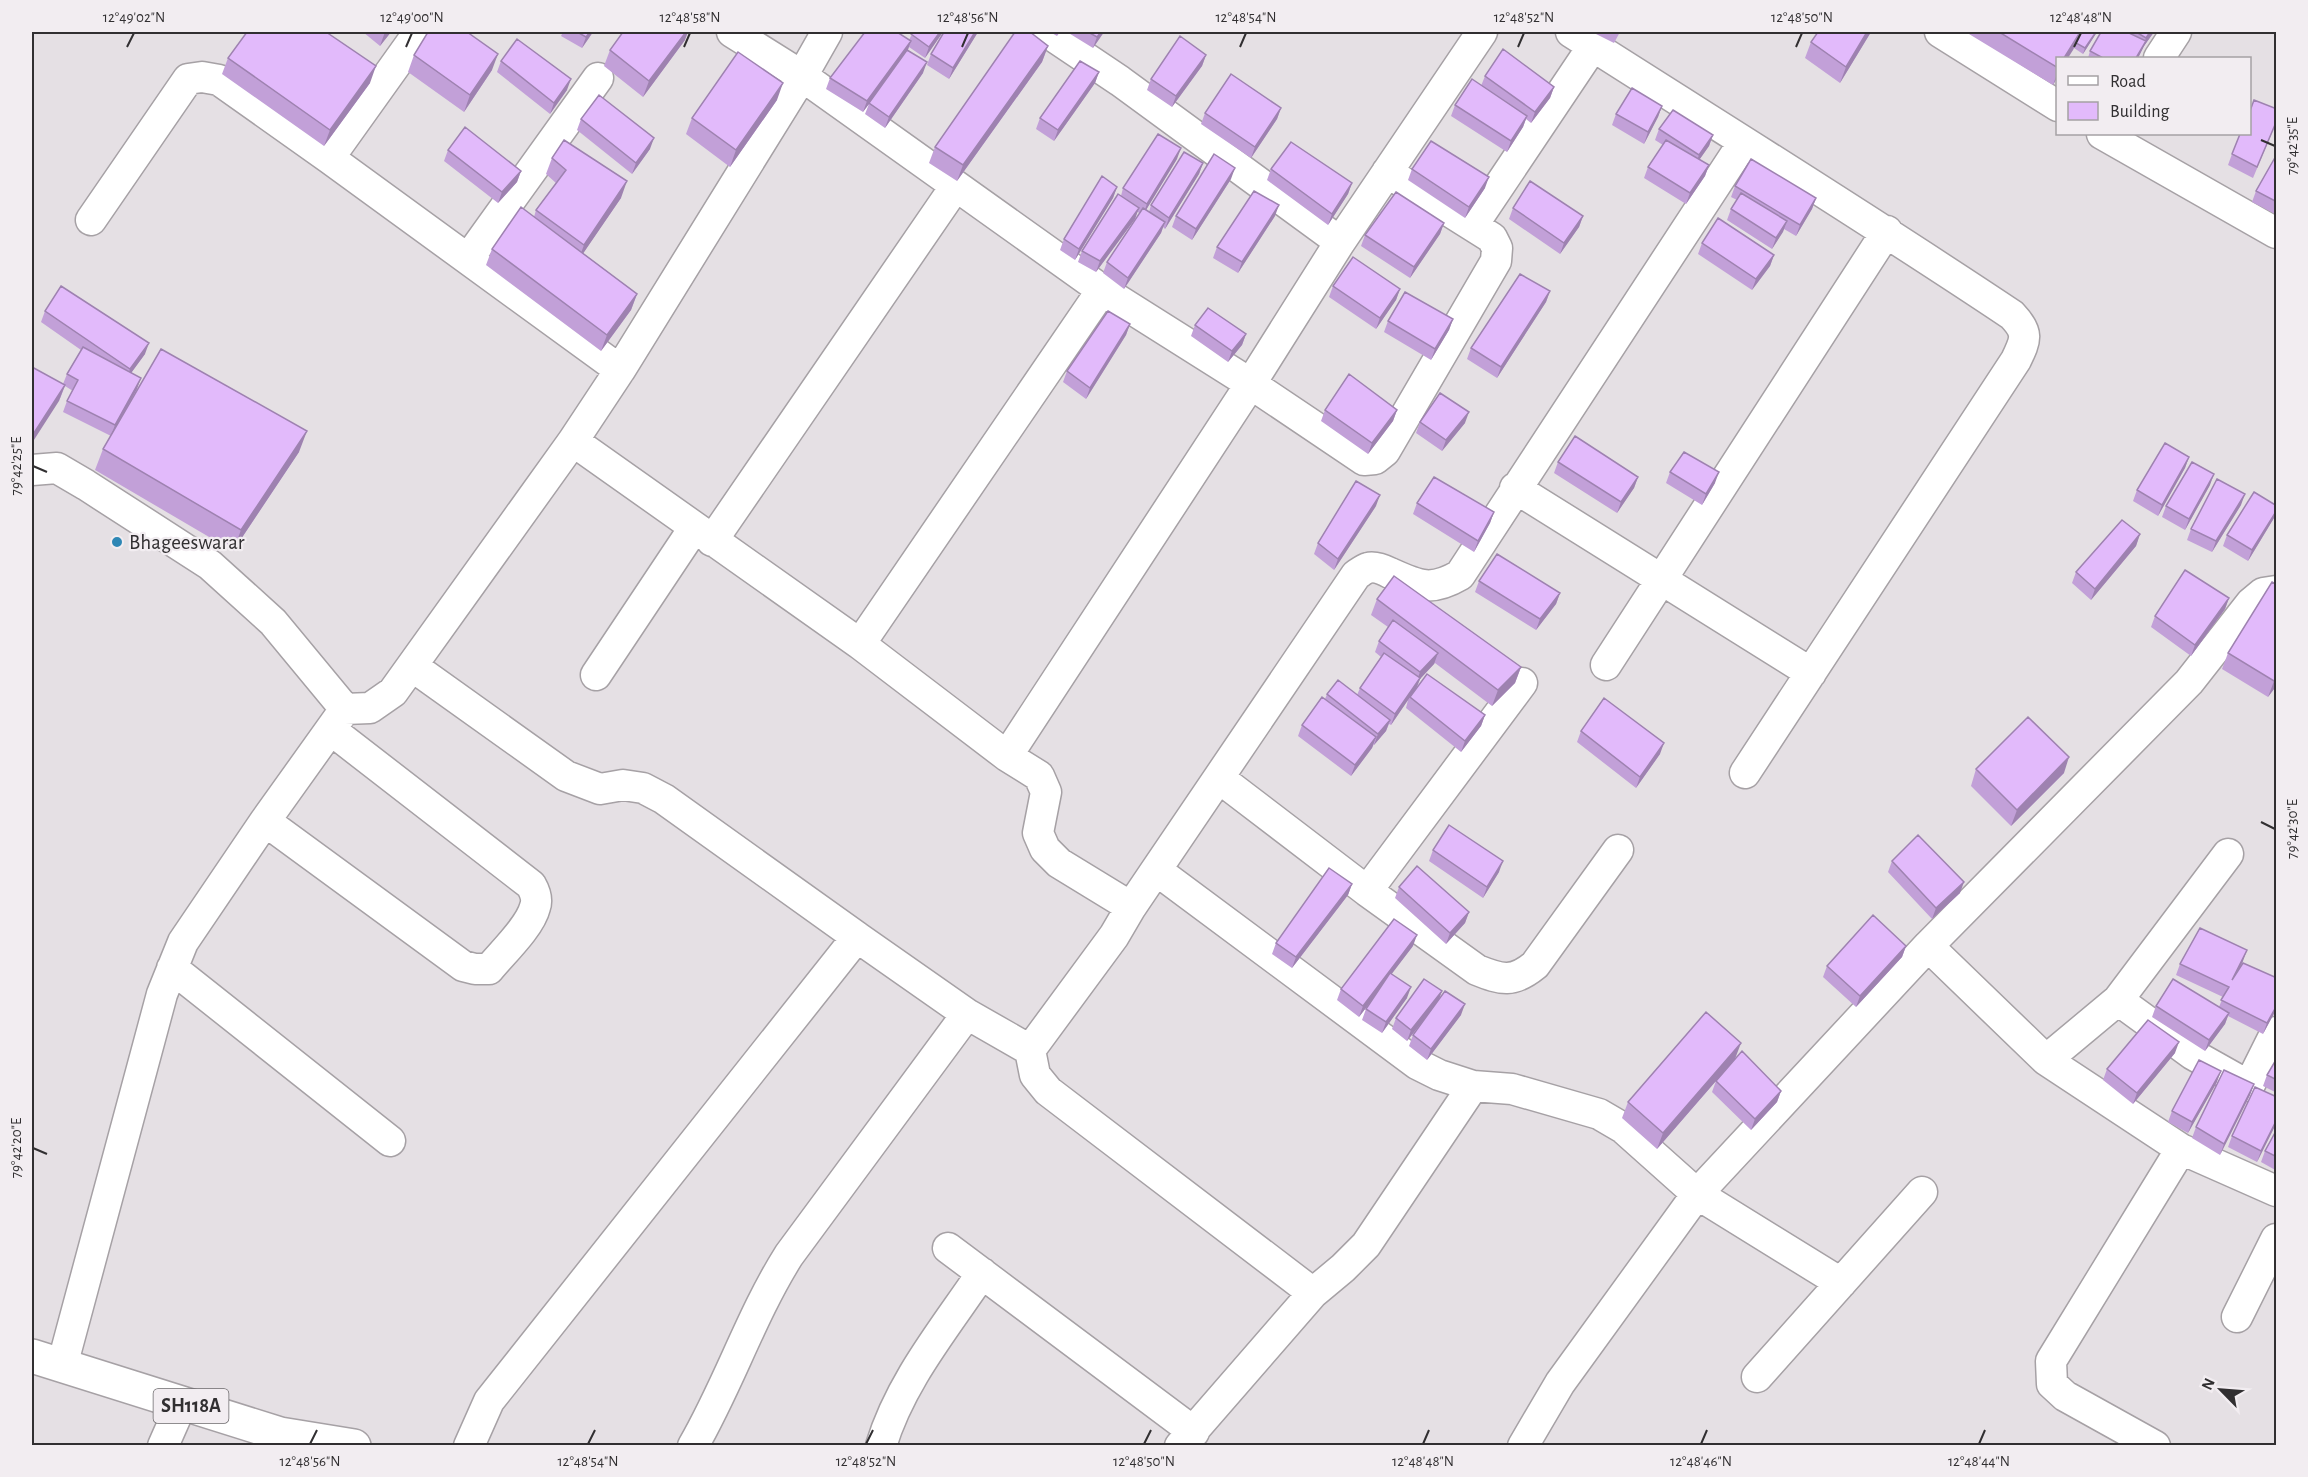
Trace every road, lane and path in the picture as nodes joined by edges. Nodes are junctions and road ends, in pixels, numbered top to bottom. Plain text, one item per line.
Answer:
1 (419, 32) edge
2 (732, 32) edge
3 (827, 32) edge
4 (1047, 32) edge
5 (1482, 32) edge
6 (2176, 32) edge
7 (1945, 33) edge
8 (1582, 39) edge
9 (2160, 57) edge
10 (802, 76) junction
11 (598, 78) dead end
12 (2056, 105) edge
13 (2108, 135) edge
14 (1743, 143) junction
15 (329, 158) junction
16 (1387, 172) junction
17 (955, 187) junction
18 (91, 220) dead end
19 (1473, 225) junction
20 (1887, 231) junction
21 (2277, 233) edge
22 (1340, 242) junction
23 (468, 259) junction
24 (1102, 290) junction
25 (620, 370) junction
26 (1251, 384) junction
27 (573, 441) junction
28 (32, 470) edge
29 (1515, 488) junction
30 (703, 534) junction
31 (1660, 580) junction
32 (2277, 591) edge
33 (860, 644) junction
34 (1605, 665) dead end
35 (412, 666) junction
36 (1811, 673) junction
37 (596, 675) dead end
38 (1522, 683) dead end
39 (338, 720) junction
40 (1007, 756) junction
41 (1745, 772) dead end
42 (1219, 778) junction
43 (265, 821) junction
44 (1618, 850) dead end
45 (2228, 854) dead end
46 (1156, 870) junction
47 (1367, 891) junction
48 (1131, 907) junction
49 (857, 938) junction
50 (1928, 946) junction
51 (172, 968) junction
52 (2118, 1000) junction
53 (967, 1014) junction
54 (2277, 1032) edge
55 (1030, 1050) junction
56 (2046, 1060) junction
57 (1473, 1086) junction
58 (2249, 1086) junction
59 (2277, 1099) edge
60 (390, 1141) dead end
61 (2181, 1149) junction
62 (2277, 1191) edge
63 (1922, 1192) dead end
64 (1697, 1194) junction
65 (2277, 1239) edge
66 (948, 1248) dead end
67 (982, 1273) junction
68 (1841, 1283) junction
69 (1312, 1293) junction
70 (2237, 1317) dead end
71 (46, 1361) edge
72 (1757, 1377) dead end
73 (182, 1403) junction
74 (1187, 1439) edge
75 (346, 1445) edge
76 (163, 1446) edge
77 (469, 1446) edge
78 (693, 1446) edge
79 (881, 1446) edge
80 (1523, 1446) edge
81 (2155, 1446) edge

1 - 15 street
2 - 10 street
3 - 10 street
4 - 22 street
5 - 16 street
6 - 9 street
7 - 12 street
8 - 14 street
8 - 19 street
10 - 17 street
10 - 25 street
11 - 23 street
13 - 21 street
14 - 20 street
14 - 29 street
15 - 18 street
15 - 23 street
16 - 19 street
16 - 22 street
17 - 24 street
17 - 30 street
19 - 26 street
20 - 31 street
20 - 36 street
22 - 26 street
23 - 25 street
24 - 26 street
24 - 33 street
25 - 27 street
26 - 40 street
27 - 30 street
27 - 35 street
28 - 39 street
29 - 31 street
29 - 42 street
30 - 33 street
30 - 37 street
31 - 34 street
31 - 36 street
32 - 50 street
33 - 40 street
35 - 39 street
35 - 49 street
36 - 41 street
38 - 47 street
39 - 43 street
39 - 43 street
40 - 48 street
42 - 46 street
42 - 47 street
43 - 51 street
44 - 47 street
45 - 52 street
46 - 48 street
46 - 57 street
48 - 55 street
49 - 53 street
49 - 77 street
50 - 56 street
50 - 64 street
51 - 60 street
51 - 71 street
52 - 56 street
52 - 58 street
53 - 55 street
53 - 78 street
54 - 58 street
55 - 69 street
56 - 61 street
57 - 64 street
57 - 69 street
58 - 59 street
61 - 62 street
61 - 81 street
63 - 68 street
64 - 68 street
64 - 80 street
65 - 70 street
66 - 67 street
67 - 74 street
67 - 79 street
68 - 72 street
69 - 74 street
71 - 73 main road, SH118A
73 - 75 main road, SH118A
73 - 76 street

